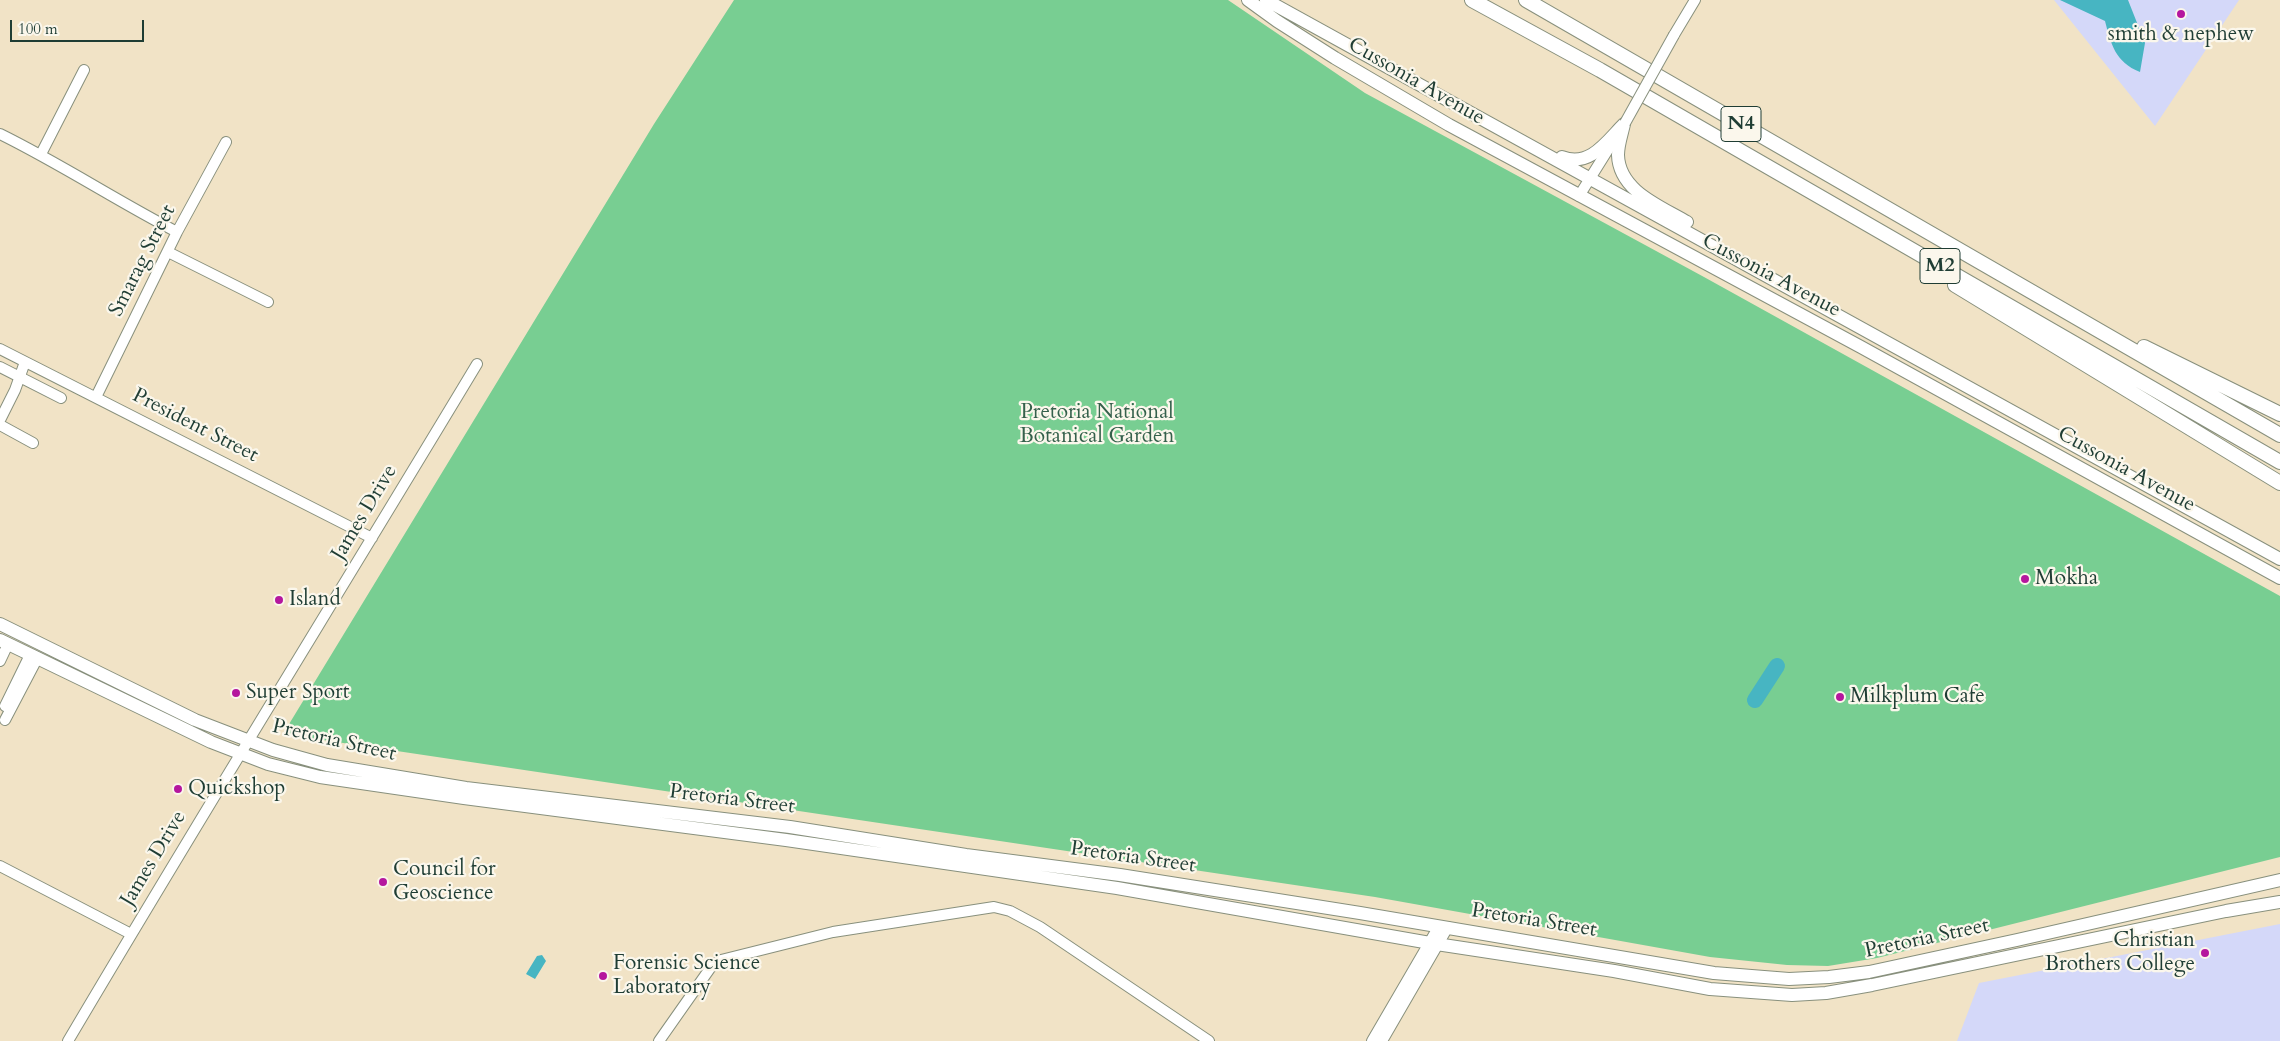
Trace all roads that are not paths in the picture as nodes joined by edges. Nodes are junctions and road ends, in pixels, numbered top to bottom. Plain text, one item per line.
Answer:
1 (1248, 0) edge
2 (1266, 0) edge
3 (1472, 0) edge
4 (1526, 0) edge
5 (1695, 0) edge
6 (84, 70) dead end
7 (1600, 70) junction
8 (1625, 123) junction
9 (0, 134) edge
10 (226, 142) dead end
11 (1528, 143) junction
12 (42, 154) junction
13 (1590, 177) junction
14 (1579, 196) junction
15 (177, 232) junction
16 (1710, 244) junction
17 (1957, 249) junction
18 (168, 252) junction
19 (268, 302) dead end
20 (0, 349) edge
21 (25, 362) junction
22 (477, 364) dead end
23 (0, 367) edge
24 (19, 376) junction
25 (96, 397) junction
26 (61, 398) dead end
27 (2280, 414) edge
28 (0, 420) edge
29 (0, 425) edge
30 (2280, 435) edge
31 (33, 443) dead end
32 (2280, 462) edge
33 (2280, 483) edge
34 (372, 538) junction
35 (2280, 559) edge
36 (2280, 578) edge
37 (0, 624) edge
38 (4, 642) edge
39 (33, 657) junction
40 (0, 660) edge
41 (2, 718) edge
42 (247, 740) junction
43 (238, 754) junction
44 (0, 866) edge
45 (2280, 880) edge
46 (2280, 902) edge
47 (1443, 927) junction
48 (132, 934) junction
49 (1434, 944) junction
50 (68, 1041) edge
51 (659, 1041) edge
52 (1209, 1041) edge
53 (1372, 1041) edge
54 (1382, 1041) edge

1 - 14 main road, Cussonia Avenue
2 - 11 main road, Cussonia Avenue
3 - 7 highway
4 - 17 highway, N4
5 - 8 street, bridge
6 - 12 street
7 - 32 highway, M2
7 - 33 highway
8 - 11 main road
8 - 13 street
8 - 16 main road
9 - 12 street
10 - 15 street, Smarag Street
11 - 13 main road, Cussonia Avenue
12 - 15 street
13 - 14 street
13 - 16 main road, Cussonia Avenue
14 - 36 main road, Cussonia Avenue
15 - 18 street, Smarag Street
16 - 35 main road, Cussonia Avenue
17 - 27 highway
17 - 30 highway, M2
18 - 19 street
18 - 25 street, Smarag Street
20 - 21 street, President Street
21 - 24 street
21 - 25 street, President Street
22 - 34 street, James Drive
23 - 24 street
24 - 26 street
24 - 28 street
25 - 34 street, President Street
29 - 31 street
34 - 42 street, James Drive
37 - 42 main road, Pretoria Street
38 - 39 main road, Pretoria Street
38 - 40 street
39 - 41 street
39 - 43 main road, Pretoria Street
42 - 43 street, James Drive
42 - 47 main road, Pretoria Street
43 - 48 street, James Drive
43 - 49 main road, Pretoria Street
44 - 48 street
45 - 47 main road, Pretoria Street
46 - 49 main road, Pretoria Street
47 - 49 street
48 - 50 street, James Drive
49 - 53 street
49 - 54 street
51 - 52 street

